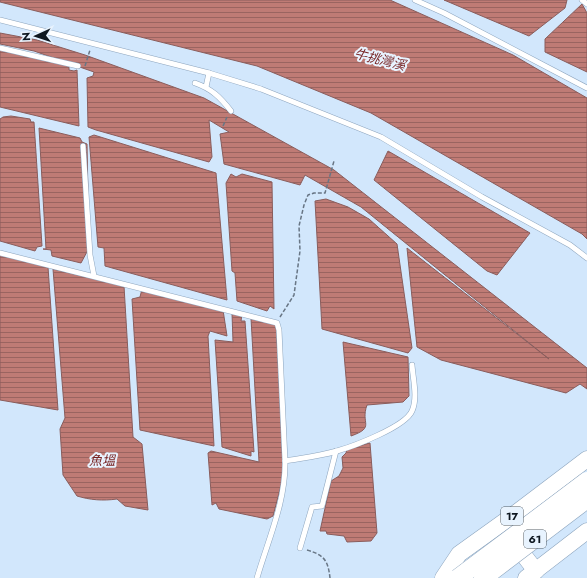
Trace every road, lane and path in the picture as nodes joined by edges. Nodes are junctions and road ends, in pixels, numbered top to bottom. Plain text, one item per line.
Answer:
1 (415, 0) edge
2 (582, 0) edge
3 (587, 4) edge
4 (0, 20) edge
5 (92, 43) junction
6 (0, 48) edge
7 (78, 66) dead end
8 (83, 73) dead end
9 (209, 73) junction
10 (195, 83) dead end
11 (206, 87) junction
12 (587, 88) edge
13 (231, 111) joint
14 (223, 126) dead end
15 (83, 146) dead end
16 (334, 161) dead end
17 (0, 253) edge
18 (587, 258) edge
19 (94, 276) junction
20 (277, 323) junction
21 (412, 365) dead end
22 (336, 451) junction
23 (587, 459) edge
24 (285, 461) junction
25 (587, 482) edge
26 (587, 499) edge
27 (500, 525) junction
28 (587, 531) edge
29 (300, 548) joint
30 (531, 574) edge
31 (257, 578) edge
32 (330, 578) edge
33 (443, 578) edge
34 (458, 578) edge
35 (482, 578) edge

1 - 12 lane
2 - 3 lane
4 - 5 lane
5 - 8 path
5 - 9 lane
6 - 7 lane
9 - 11 lane
9 - 18 lane
10 - 11 lane
11 - 13 lane
13 - 14 path
15 - 19 lane
16 - 20 path
17 - 19 lane
19 - 20 lane
20 - 24 lane
21 - 22 lane
22 - 24 lane
22 - 29 lane
23 - 27 main road, 17
24 - 31 lane
25 - 34 highway, 61, bridge
26 - 35 highway, 61, bridge
27 - 30 main road
27 - 33 main road, 17
28 - 30 main road
29 - 32 path

